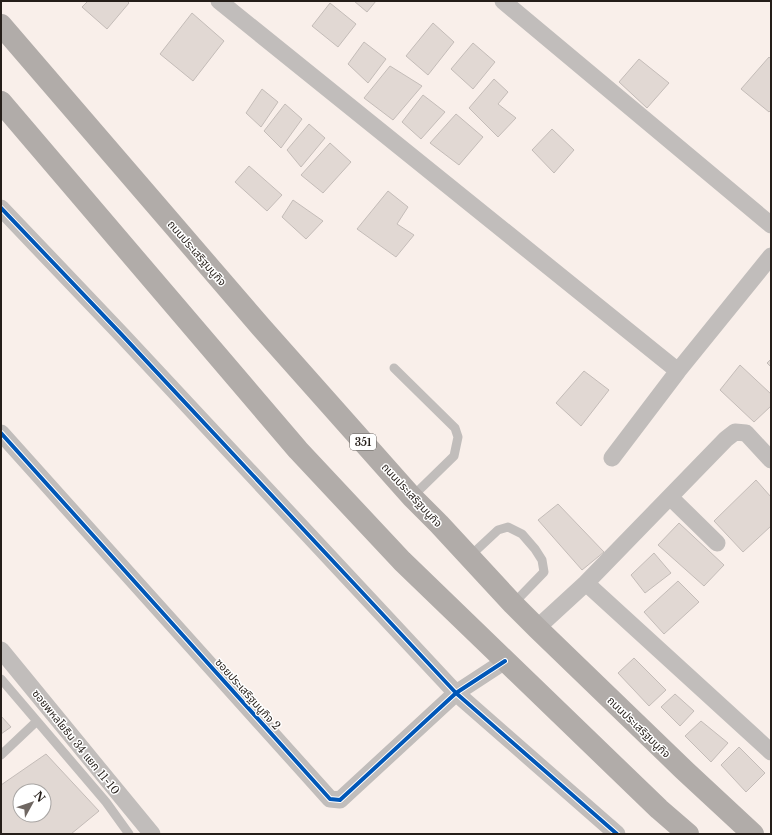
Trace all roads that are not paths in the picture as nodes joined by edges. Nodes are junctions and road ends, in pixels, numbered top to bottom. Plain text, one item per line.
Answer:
1 (219, 1) edge
2 (504, 1) edge
3 (1, 25) edge
4 (1, 102) edge
5 (1, 208) edge
6 (771, 225) edge
7 (771, 256) edge
8 (394, 368) dead end
9 (678, 371) junction
10 (1, 433) edge
11 (612, 458) dead end
12 (771, 460) edge
13 (412, 497) junction
14 (670, 497) junction
15 (717, 543) dead end
16 (469, 557) junction
17 (586, 583) junction
18 (513, 604) junction
19 (537, 628) junction
20 (1, 650) edge
21 (505, 660) junction
22 (1, 679) edge
23 (456, 693) junction
24 (37, 721) junction
25 (771, 752) edge
26 (1, 755) edge
27 (129, 834) edge
28 (152, 834) edge
29 (617, 834) edge
30 (688, 834) edge
31 (753, 834) edge

1 - 9 street
2 - 6 street
3 - 13 main road, ถนนประเสริฐมนูกิจ / 351
4 - 21 main road
5 - 23 street
7 - 9 street
8 - 13 lane
9 - 11 street
10 - 23 street, ซอยประเสริฐมนูกิจ 2
12 - 14 street
13 - 16 main road, ถนนประเสริฐมนูกิจ / 351
14 - 15 street
14 - 17 street
16 - 18 main road, ถนนประเสริฐมนูกิจ / 351
16 - 18 lane
17 - 19 street
17 - 25 street
18 - 19 main road, ถนนประเสริฐมนูกิจ / 351
19 - 31 main road, ถนนประเสริฐมนูกิจ / 351
20 - 28 street, ซอยพหลโยธิน 34 แยก 11-10
21 - 23 street, ซอยประเสริฐมนูกิจ 2
21 - 30 main road
22 - 24 lane
23 - 29 street
24 - 26 lane
24 - 27 lane

